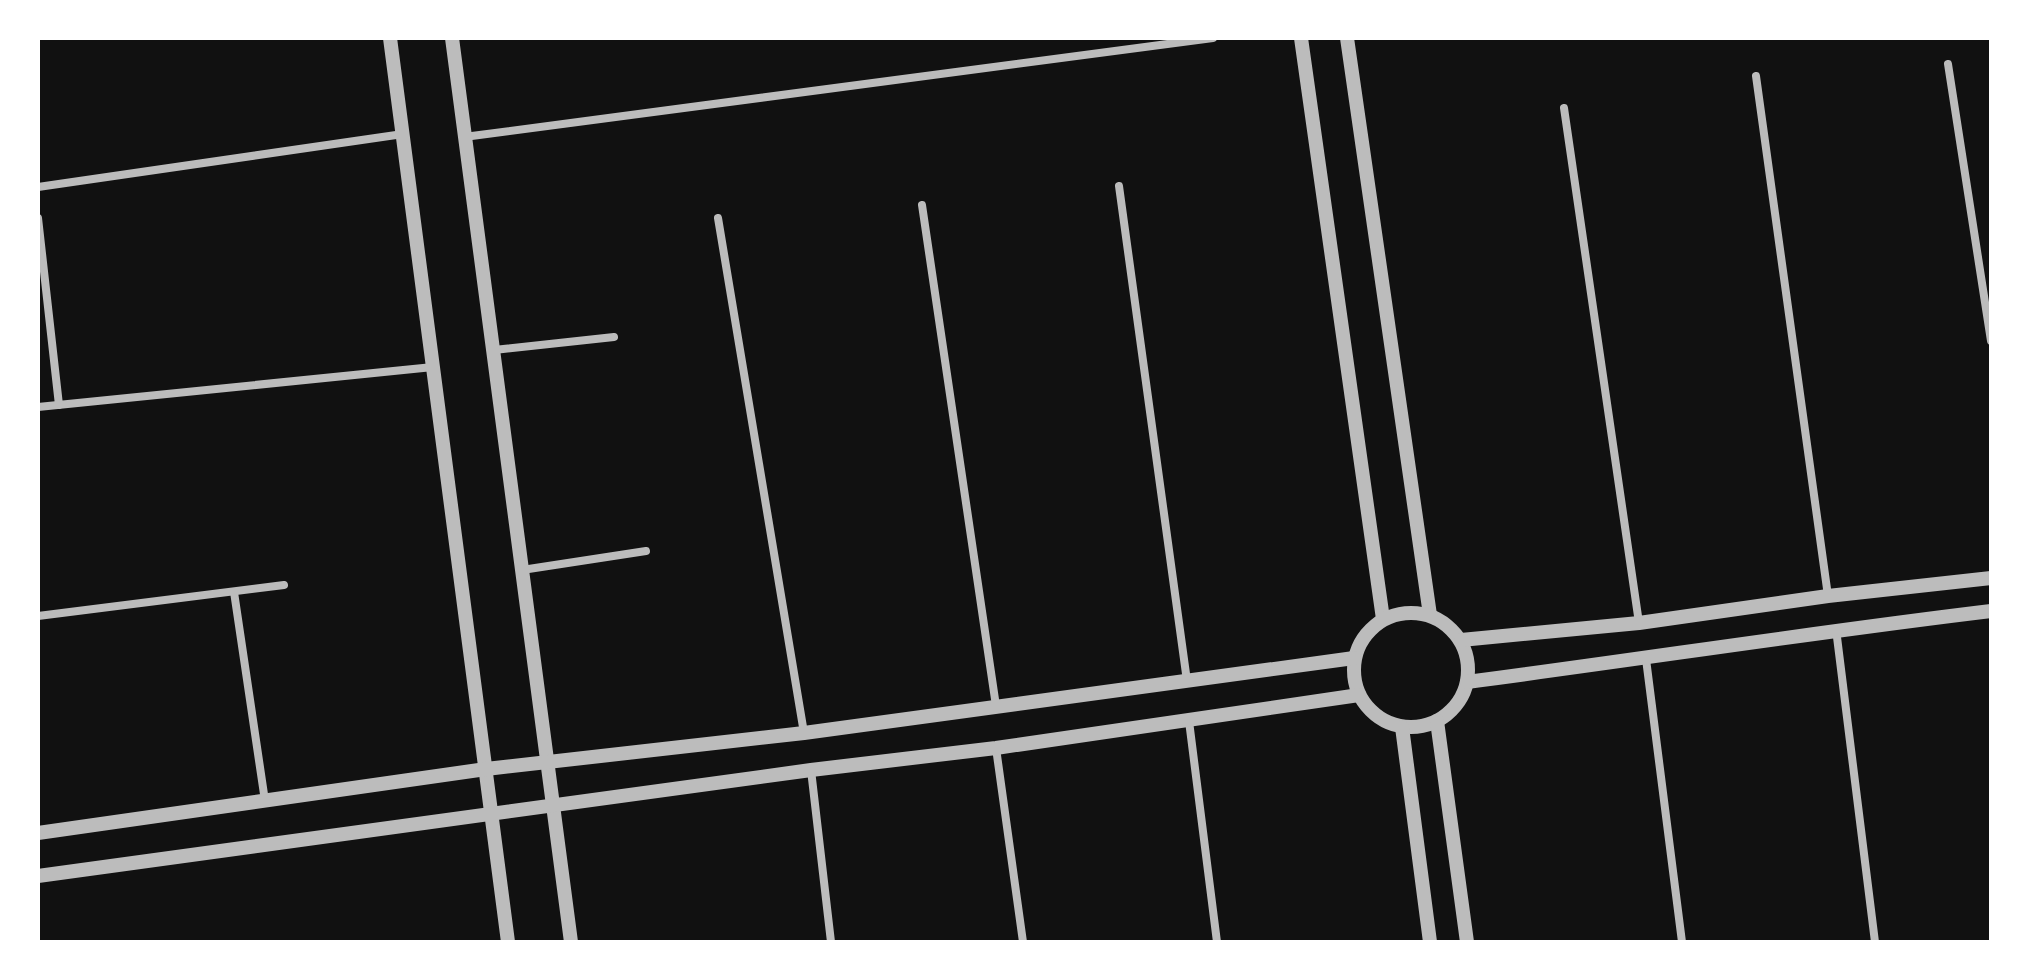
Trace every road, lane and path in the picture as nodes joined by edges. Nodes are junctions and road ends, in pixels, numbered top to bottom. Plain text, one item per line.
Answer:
1 (390, 38) edge
2 (452, 38) edge
3 (1213, 38) edge
4 (1301, 38) edge
5 (1348, 38) edge
6 (1948, 64) dead end
7 (1756, 76) dead end
8 (1564, 108) dead end
9 (403, 134) junction
10 (464, 137) junction
11 (1119, 186) dead end
12 (38, 187) edge
13 (922, 205) dead end
14 (38, 218) edge
15 (718, 218) dead end
16 (614, 337) dead end
17 (1991, 341) edge
18 (494, 350) junction
19 (433, 367) junction
20 (59, 405) junction
21 (38, 407) edge
22 (646, 551) dead end
23 (522, 570) junction
24 (1991, 578) edge
25 (284, 585) dead end
26 (234, 592) junction
27 (1828, 596) junction
28 (1991, 611) edge
29 (1430, 615) junction
30 (38, 616) edge
31 (1383, 619) junction
32 (1639, 623) junction
33 (1836, 629) junction
34 (1461, 640) junction
35 (1354, 658) junction
36 (1646, 659) junction
37 (1187, 682) junction
38 (1467, 682) junction
39 (1359, 695) junction
40 (996, 706) junction
41 (1189, 721) junction
42 (1437, 721) junction
43 (1402, 727) junction
44 (804, 733) junction
45 (996, 748) junction
46 (548, 762) junction
47 (486, 769) junction
48 (811, 770) junction
49 (265, 801) junction
50 (553, 805) junction
51 (492, 814) junction
52 (38, 833) edge
53 (38, 876) edge
54 (508, 942) edge
55 (571, 942) edge
56 (831, 942) edge
57 (1023, 942) edge
58 (1217, 942) edge
59 (1430, 942) edge
60 (1467, 942) edge
61 (1682, 942) edge
62 (1875, 942) edge

1 - 9 street
2 - 10 street
3 - 10 street
4 - 31 street
5 - 29 street
6 - 17 street
7 - 27 street
8 - 32 street
9 - 12 street
9 - 19 street
10 - 18 street
11 - 37 street
13 - 40 street
14 - 20 street
15 - 44 street
16 - 18 street
18 - 23 street
19 - 20 street
19 - 47 street
20 - 21 street
22 - 23 street
23 - 46 street
24 - 27 street
25 - 26 street
26 - 30 street
26 - 49 street
27 - 32 street
28 - 33 street
29 - 31 street
29 - 34 street
31 - 35 street
32 - 34 street
33 - 36 street
33 - 62 street
34 - 38 street
35 - 37 street
35 - 39 street
36 - 38 street
36 - 61 street
37 - 40 street
38 - 42 street
39 - 41 street
39 - 43 street
40 - 44 street
41 - 45 street
41 - 58 street
42 - 43 street
42 - 60 street
43 - 59 street
44 - 46 street
45 - 48 street
45 - 57 street
46 - 47 street
46 - 50 street
47 - 49 street
47 - 51 street
48 - 50 street
48 - 56 street
49 - 52 street
50 - 51 street
50 - 55 street
51 - 53 street
51 - 54 street

